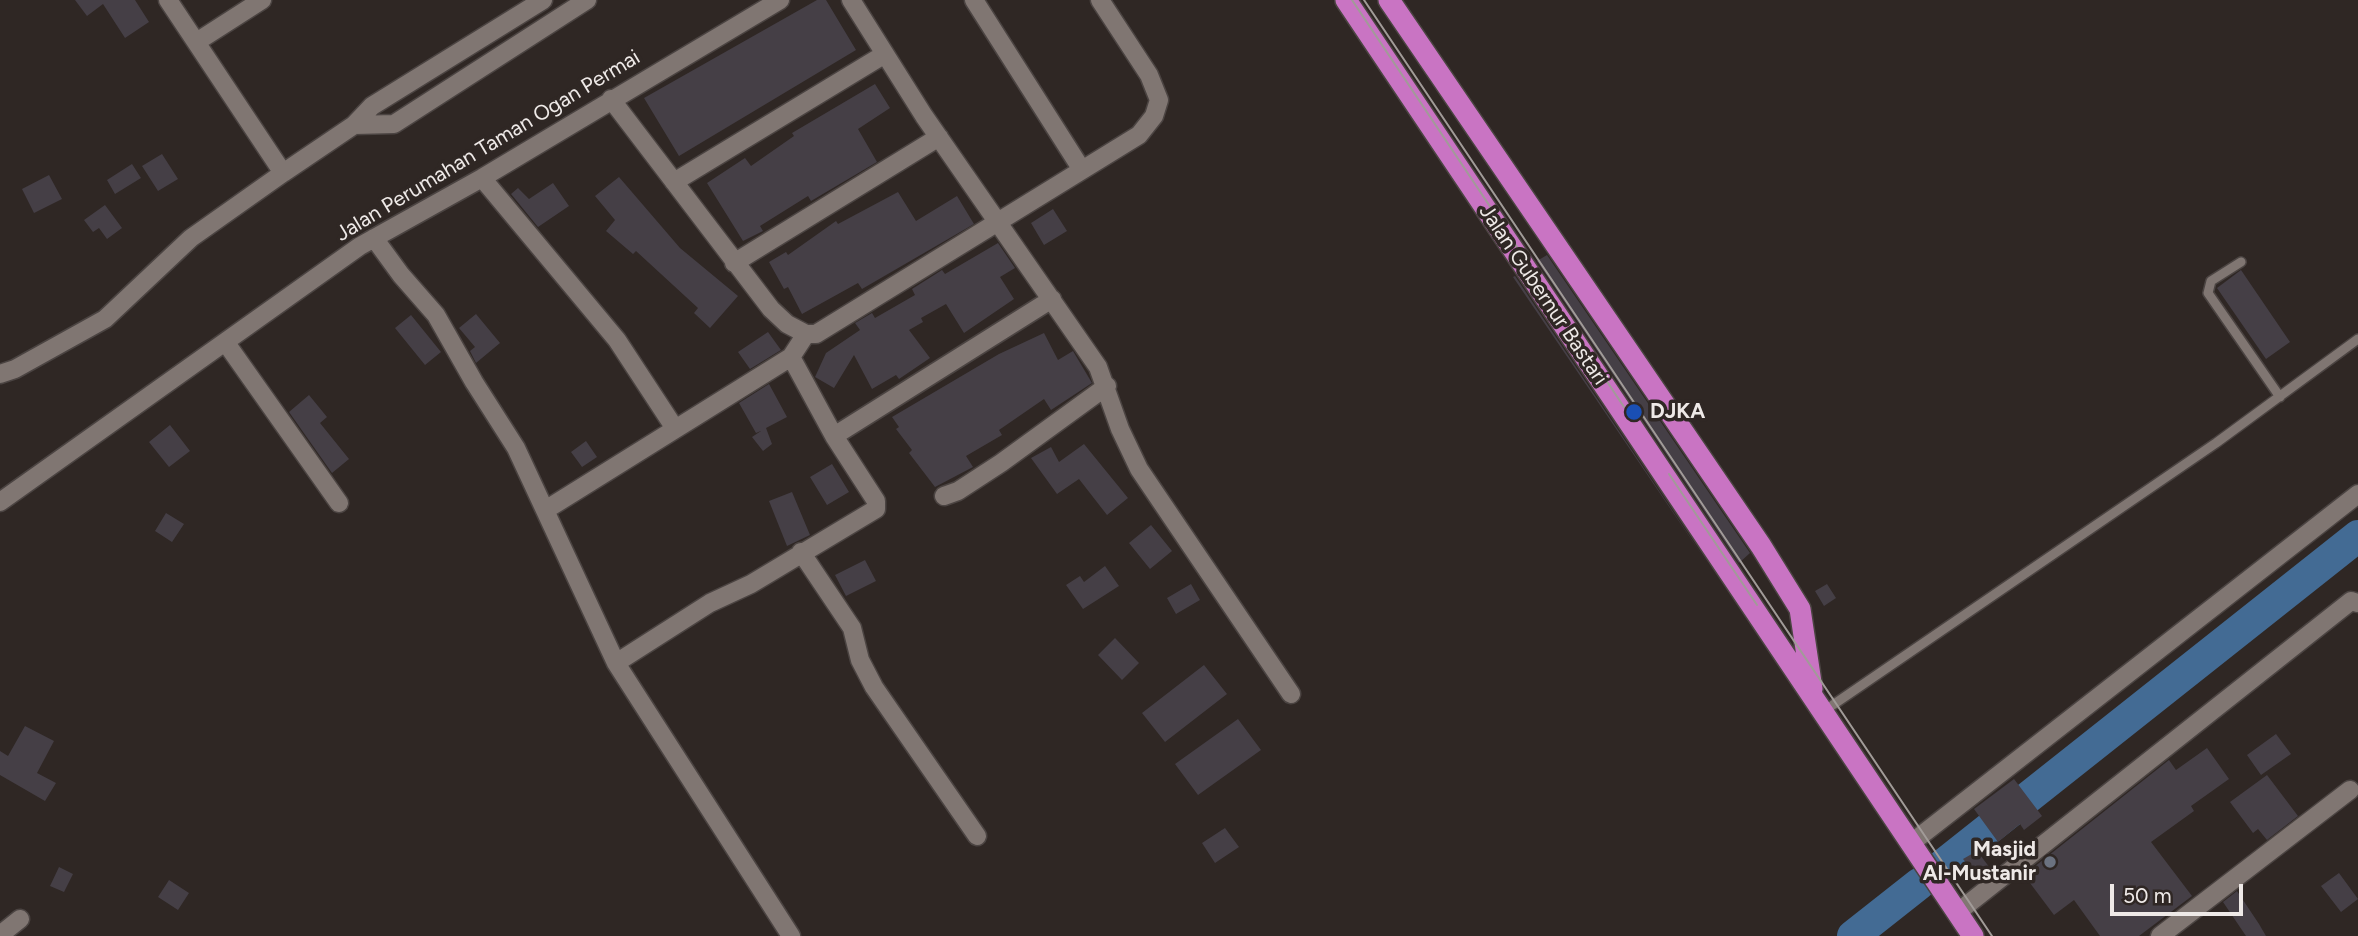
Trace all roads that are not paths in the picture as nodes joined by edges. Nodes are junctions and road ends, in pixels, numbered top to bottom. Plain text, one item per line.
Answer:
1 (168, 0) edge
2 (262, 0) edge
3 (543, 0) edge
4 (587, 0) edge
5 (780, 0) edge
6 (851, 0) edge
7 (974, 0) edge
8 (1100, 0) edge
9 (1346, 0) edge
10 (1389, 0) edge
11 (198, 41) junction
12 (885, 54) junction
13 (611, 99) junction
14 (354, 125) junction
15 (939, 136) junction
16 (1486, 145) junction
17 (1452, 160) junction
18 (1082, 170) junction
19 (283, 173) junction
20 (482, 178) junction
21 (674, 183) junction
22 (998, 220) junction
23 (374, 238) junction
24 (2241, 262) dead end
25 (734, 263) junction
26 (1052, 299) junction
27 (806, 334) junction
28 (2358, 340) edge
29 (226, 343) junction
30 (791, 356) junction
31 (0, 374) edge
32 (1107, 386) junction
33 (2280, 397) junction
34 (674, 427) junction
35 (834, 436) junction
36 (2358, 494) edge
37 (944, 496) dead end
38 (0, 502) edge
39 (339, 503) dead end
40 (547, 509) junction
41 (801, 552) junction
42 (2358, 603) edge
43 (616, 663) junction
44 (1291, 694) dead end
45 (1819, 703) junction
46 (2350, 790) dead end
47 (977, 836) dead end
48 (1910, 844) junction
49 (1958, 912) junction
50 (20, 919) dead end
51 (0, 935) edge
52 (792, 936) edge
53 (1973, 936) edge
54 (2160, 936) edge

1 - 11 street
2 - 11 street
3 - 14 street
4 - 14 street
5 - 13 street, Jalan Perumahan Taman Ogan Permai
6 - 12 street
7 - 18 street
8 - 18 street
9 - 17 highway, Jalan Gubernur Bastari
10 - 16 highway, Jalan Gubernur Bastari
11 - 19 street
12 - 15 street
12 - 21 street
13 - 20 street, Jalan Perumahan Taman Ogan Permai
13 - 21 street
14 - 19 street
15 - 22 street
15 - 25 street
16 - 17 highway
16 - 45 highway, Jalan Gubernur Bastari
17 - 45 highway, Jalan Gubernur Bastari
18 - 22 street
19 - 31 street
20 - 23 street, Jalan Perumahan Taman Ogan Permai
20 - 34 street
21 - 25 street
22 - 26 street
22 - 27 street
23 - 29 street, Jalan Perumahan Taman Ogan Permai
23 - 40 street
24 - 33 lane
25 - 27 street
26 - 32 street
26 - 35 street
27 - 30 street
28 - 33 lane
29 - 38 street, Jalan Perumahan Taman Ogan Permai
29 - 39 street
30 - 34 street
30 - 35 street
32 - 37 street
32 - 44 street
33 - 45 lane
34 - 40 street
35 - 41 street
36 - 48 street
40 - 43 street
41 - 43 street
41 - 47 street
42 - 49 street
43 - 52 street
45 - 48 highway, Jalan Gubernur Bastari
46 - 54 street
48 - 49 highway, Jalan Gubernur Bastari
49 - 53 highway, Jalan Gubernur Bastari
50 - 51 street

